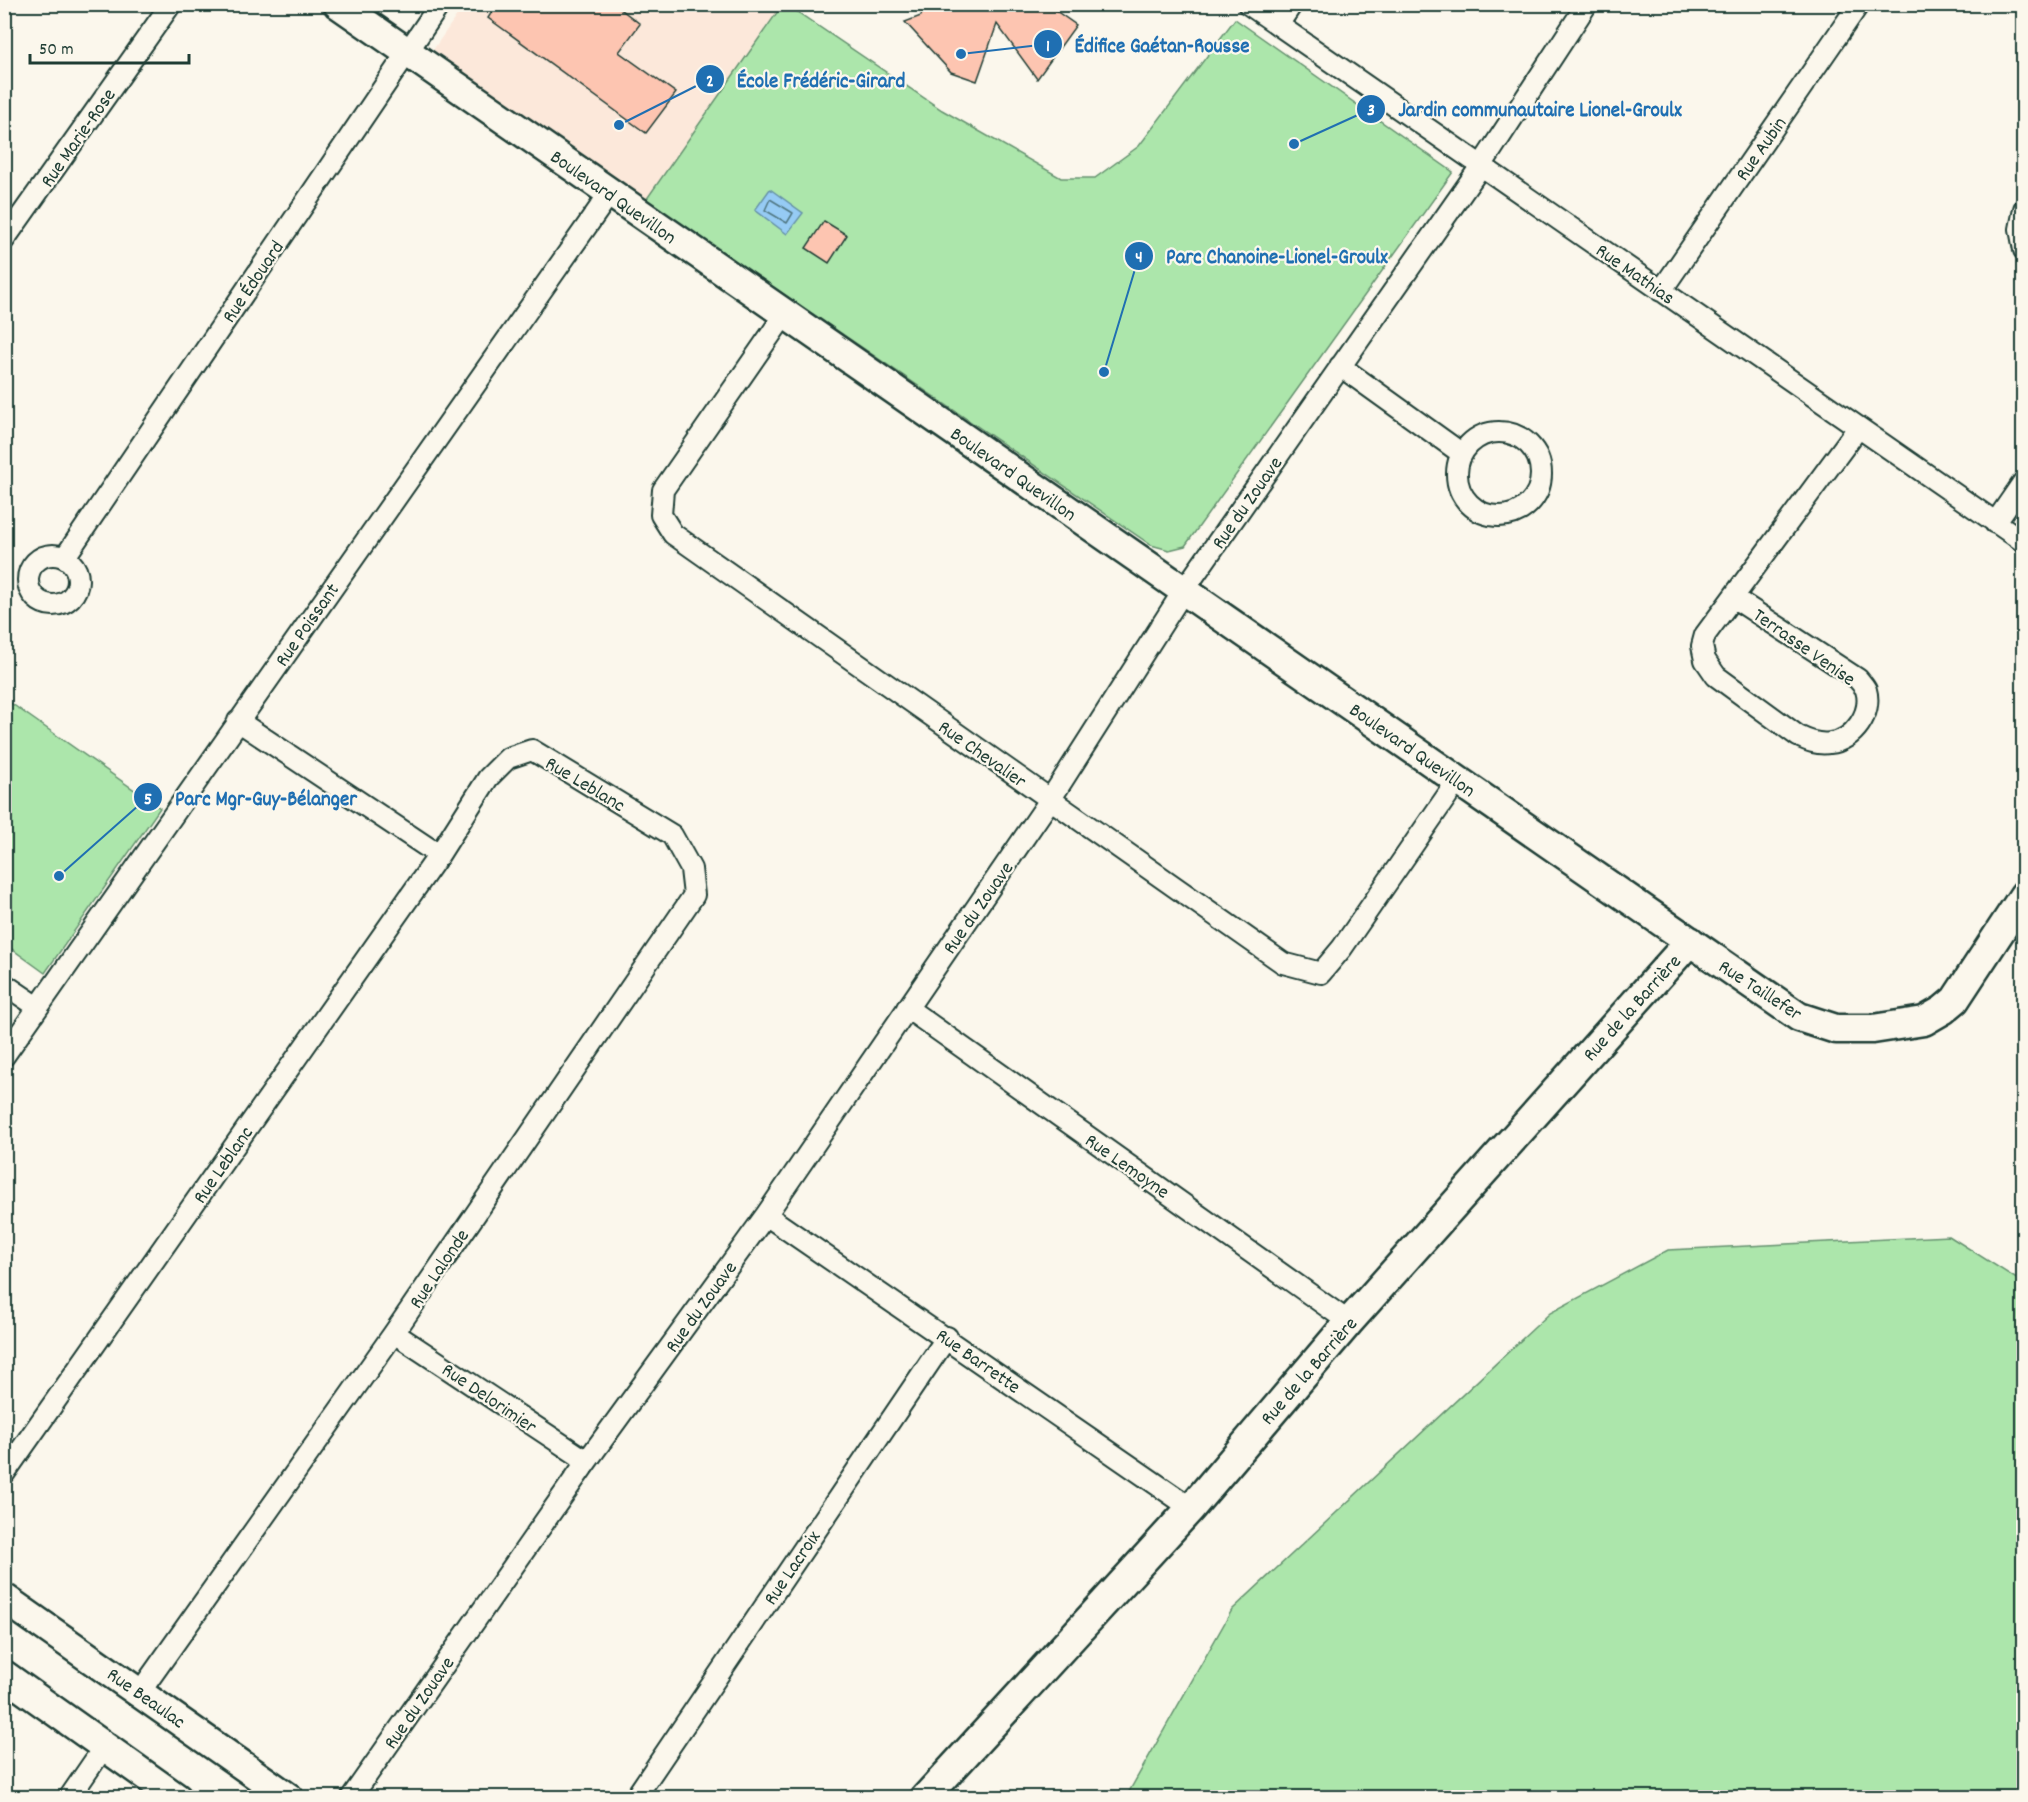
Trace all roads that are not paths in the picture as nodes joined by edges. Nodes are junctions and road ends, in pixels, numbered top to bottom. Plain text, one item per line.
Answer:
1 (171, 4) edge
2 (338, 4) edge
3 (440, 4) edge
4 (1248, 4) edge
5 (1292, 4) edge
6 (1587, 4) edge
7 (1858, 4) edge
8 (1278, 25) junction
9 (407, 52) junction
10 (1481, 166) junction
11 (610, 193) junction
12 (2024, 209) edge
13 (4, 240) edge
14 (2023, 246) edge
15 (1661, 291) junction
16 (785, 314) junction
17 (1340, 366) junction
18 (1858, 428) junction
19 (1461, 453) junction
20 (2024, 481) edge
21 (1995, 523) junction
22 (2024, 542) edge
23 (65, 557) dead end
24 (1184, 590) junction
25 (1734, 598) junction
26 (238, 721) junction
27 (1458, 780) junction
28 (1050, 800) junction
29 (672, 835) joint
30 (439, 855) junction
31 (2024, 895) edge
32 (1690, 941) junction
33 (4, 984) edge
34 (38, 1007) junction
35 (907, 1008) junction
36 (4, 1056) edge
37 (766, 1215) junction
38 (1349, 1322) junction
39 (393, 1333) junction
40 (947, 1337) junction
41 (587, 1461) junction
42 (4, 1474) edge
43 (1191, 1508) junction
44 (4, 1598) edge
45 (4, 1675) edge
46 (140, 1692) junction
47 (104, 1747) junction
48 (69, 1797) edge
49 (177, 1797) edge
50 (289, 1797) edge
51 (351, 1797) edge
52 (635, 1797) edge
53 (925, 1797) edge

1 - 13 street, Rue Marie-Rose
2 - 9 street, Boulevard Quevillon
3 - 9 street, Rue Édouard
4 - 8 street, Rue Mathias
5 - 8 street
6 - 10 street, Rue du Zouave
7 - 15 street, Rue Aubin
8 - 10 street, Rue Mathias
9 - 11 street, Boulevard Quevillon
9 - 23 street, Rue Édouard
10 - 15 street, Rue Mathias
10 - 17 street, Rue du Zouave
11 - 16 street, Boulevard Quevillon
11 - 26 street, Rue Poissant
12 - 14 street
15 - 18 street, Rue Mathias
16 - 24 street, Boulevard Quevillon
16 - 28 street, Rue Chevalier
17 - 19 street
17 - 24 street, Rue du Zouave
18 - 21 street, Rue Mathias
18 - 25 street, Terrasse Venise
19 - 19 street
20 - 21 street
21 - 22 street, Rue Mathias
24 - 27 street, Boulevard Quevillon
24 - 28 street, Rue du Zouave
25 - 25 street, Terrasse Venise
26 - 30 street
26 - 34 street, Rue Poissant
27 - 28 street, Rue Chevalier
27 - 32 street, Boulevard Quevillon
28 - 35 street, Rue du Zouave
29 - 30 street, Rue Leblanc
29 - 39 street, Rue Lalonde
30 - 42 street, Rue Leblanc
31 - 32 street, Rue Taillefer
32 - 38 street, Rue de la Barrière
33 - 34 street
34 - 36 street, Rue Poissant
35 - 37 street, Rue du Zouave
35 - 38 street, Rue Lemoyne
37 - 40 street, Rue Barrette
37 - 41 street, Rue du Zouave
38 - 43 street, Rue de la Barrière
39 - 41 street, Rue Delorimier
39 - 46 street, Rue Lalonde
40 - 43 street, Rue Barrette
40 - 52 street, Rue Lacroix
41 - 51 street, Rue du Zouave
43 - 53 street, Rue de la Barrière
44 - 46 street, Rue Beaulac
45 - 47 street
46 - 50 street, Rue Beaulac
47 - 48 street
47 - 49 street

